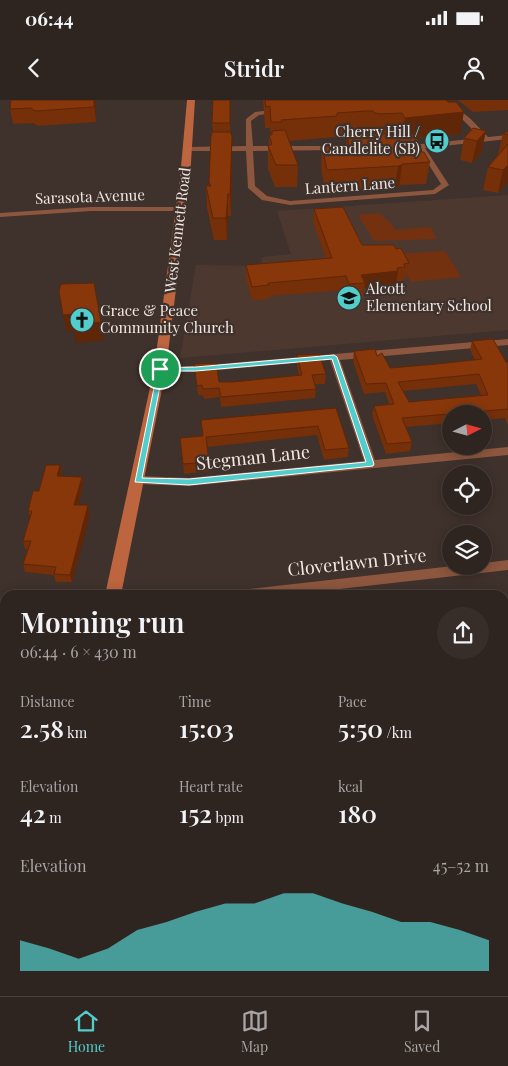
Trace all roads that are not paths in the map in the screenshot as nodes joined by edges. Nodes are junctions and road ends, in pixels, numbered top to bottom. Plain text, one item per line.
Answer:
1 (191, 100) edge
2 (440, 106) edge
3 (283, 111) edge
4 (508, 137) edge
5 (487, 140) junction
6 (421, 147) junction
7 (343, 148) edge
8 (406, 148) edge
9 (187, 149) junction
10 (249, 149) junction
11 (181, 209) junction
12 (0, 215) edge
13 (508, 342) edge
14 (334, 357) junction
15 (160, 369) junction
16 (508, 451) edge
17 (371, 464) junction
18 (138, 480) junction
19 (508, 565) edge
20 (114, 590) edge
21 (285, 590) edge

1 - 9 street, West Kennett Road
2 - 5 street
3 - 10 street
4 - 5 street
5 - 6 street
6 - 8 street
6 - 10 street, Lantern Lane
7 - 10 street
9 - 10 street
9 - 11 street, West Kennett Road
11 - 12 street, Sarasota Avenue
11 - 15 street, West Kennett Road
13 - 14 street
14 - 15 street
14 - 17 street
15 - 18 street, West Kennett Road
16 - 17 street, Stegman Lane
17 - 18 street, Stegman Lane
18 - 20 street, West Kennett Road
19 - 21 street, Cloverlawn Drive

